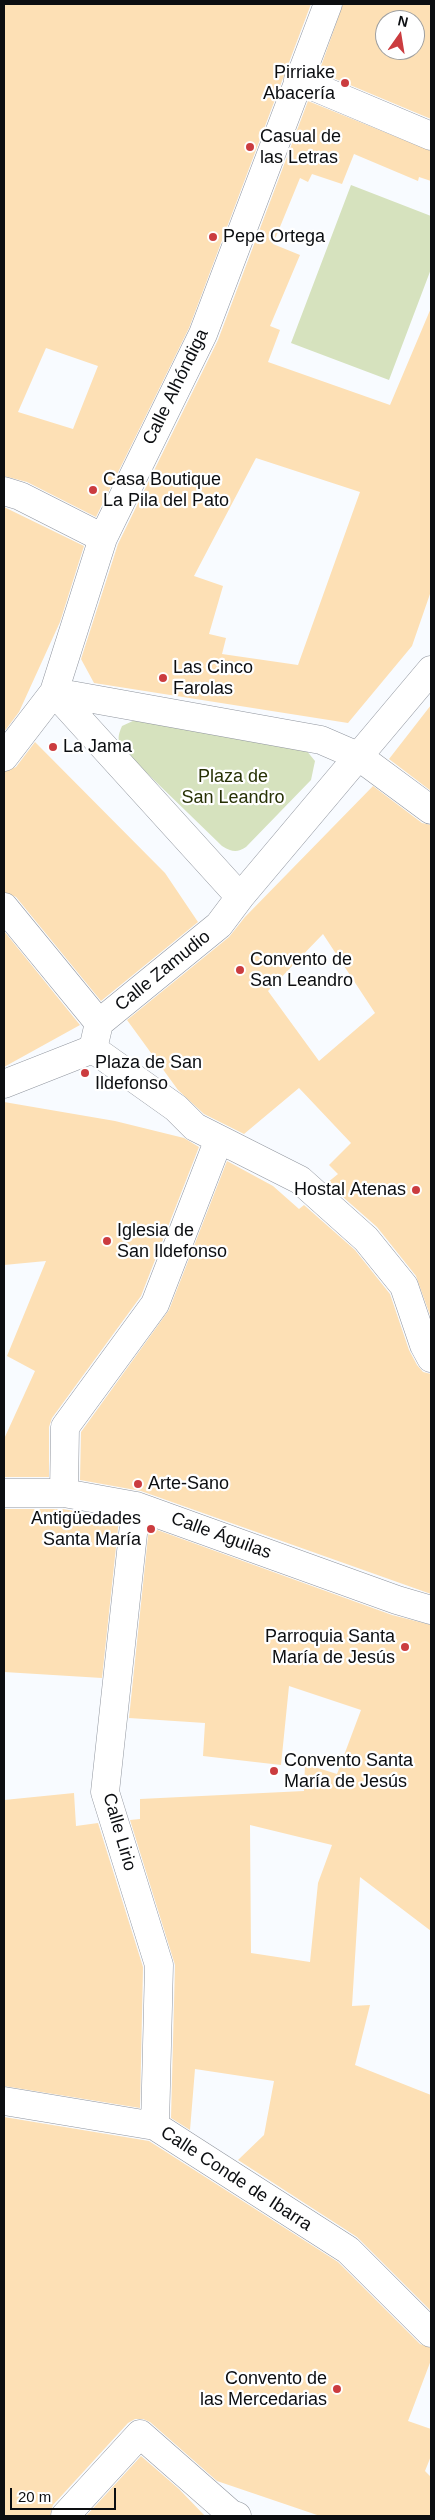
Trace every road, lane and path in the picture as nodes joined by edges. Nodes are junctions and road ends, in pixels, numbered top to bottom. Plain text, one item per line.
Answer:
1 (328, 4) edge
2 (298, 80) junction
3 (431, 136) edge
4 (4, 491) edge
5 (103, 538) junction
6 (431, 670) edge
7 (54, 692) junction
8 (358, 756) junction
9 (4, 757) edge
10 (431, 810) edge
11 (240, 897) junction
12 (4, 907) edge
13 (100, 1023) junction
14 (93, 1049) junction
15 (4, 1084) edge
16 (219, 1139) junction
17 (431, 1358) edge
18 (64, 1492) junction
19 (4, 1493) edge
20 (136, 1506) junction
21 (431, 1610) edge
22 (4, 2101) edge
23 (155, 2126) junction
24 (431, 2332) edge
25 (66, 2516) edge
26 (238, 2516) edge

1 - 2 street, Calle Alhóndiga
2 - 3 street
2 - 5 street, Calle Alhóndiga
4 - 5 street
5 - 7 street, Calle Alhóndiga
6 - 8 street
7 - 8 street
7 - 9 street, Calle Alhóndiga
7 - 11 street
8 - 10 street
8 - 11 street
11 - 13 street, Calle Zamudio
12 - 13 street
13 - 14 street, Calle Zamudio
14 - 15 street
14 - 16 street
16 - 17 street
16 - 18 street
18 - 19 street, Calle Águilas
18 - 20 street, Calle Águilas
20 - 21 street, Calle Águilas
20 - 23 street, Calle Lirio
22 - 23 street, Calle Conde de Ibarra
23 - 24 street, Calle Conde de Ibarra
25 - 26 street

